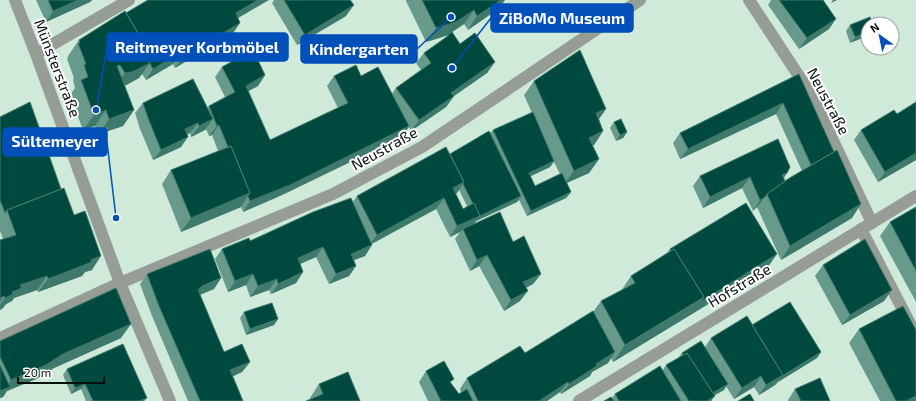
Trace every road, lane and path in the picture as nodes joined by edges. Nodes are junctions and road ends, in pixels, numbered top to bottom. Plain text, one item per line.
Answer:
1 (15, 0) edge
2 (129, 0) edge
3 (640, 0) edge
4 (749, 0) edge
5 (36, 54) junction
6 (916, 196) edge
7 (866, 226) junction
8 (120, 283) junction
9 (916, 335) edge
10 (0, 338) edge
11 (170, 401) edge
12 (579, 401) edge

1 - 5 street, Münsterstraße
2 - 5 street
3 - 8 street, Neustraße
4 - 7 street, Neustraße
5 - 8 street, Münsterstraße
6 - 7 street, Hofstraße
7 - 9 street, Neustraße
7 - 12 street, Hofstraße
8 - 10 street
8 - 11 street, Münsterstraße

